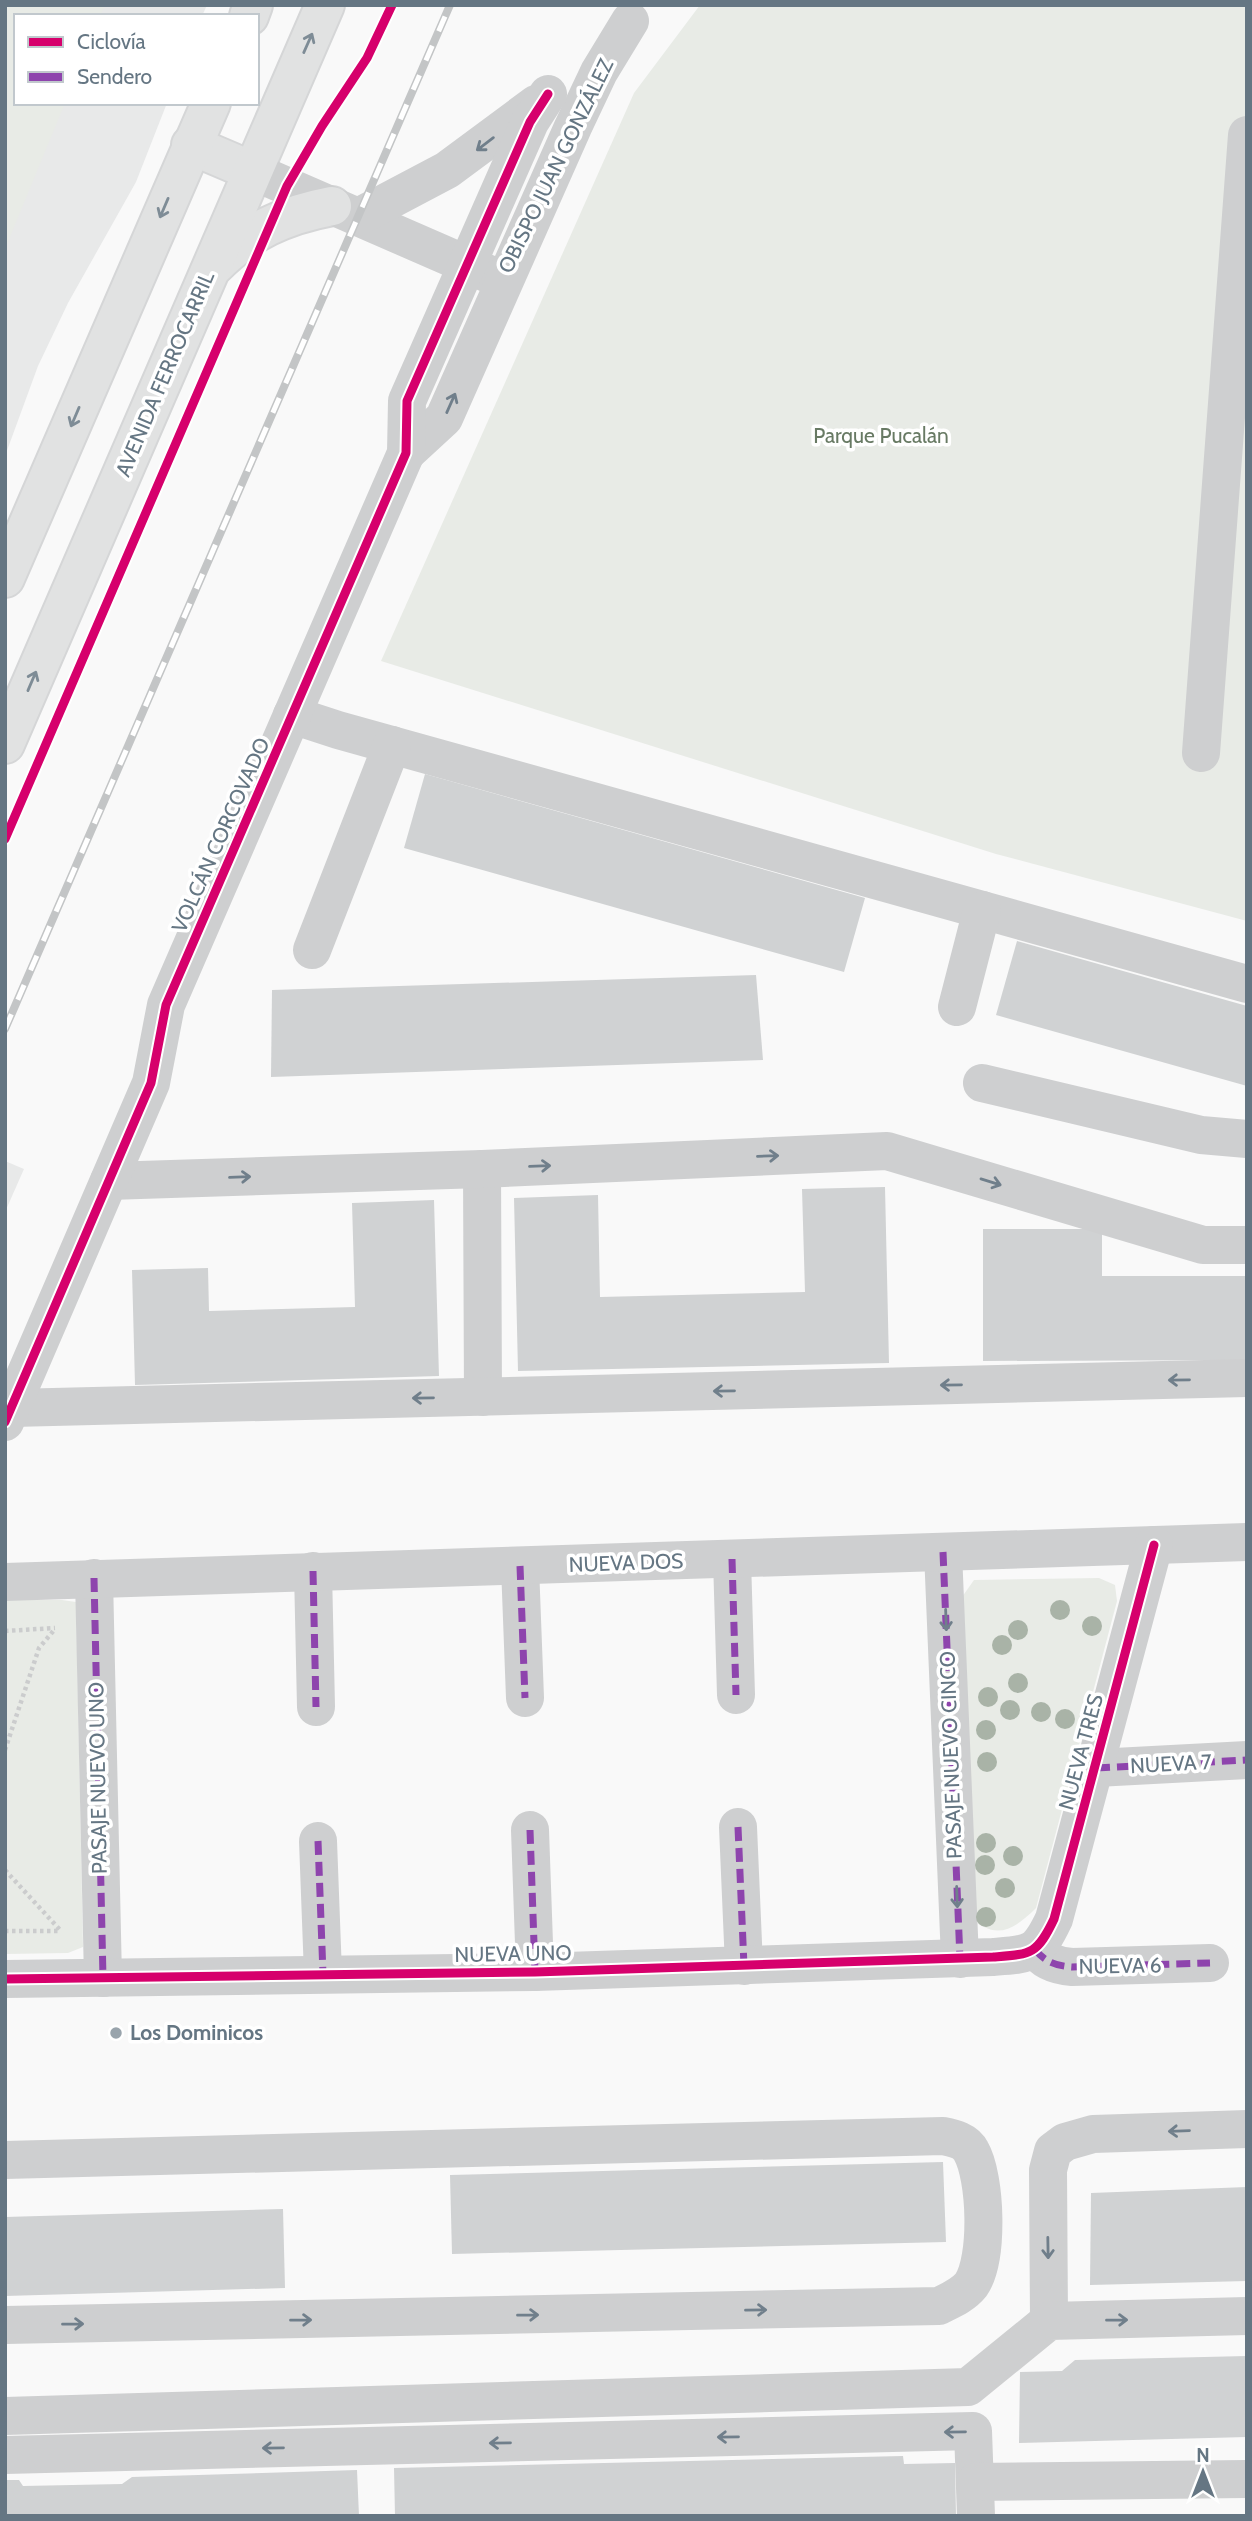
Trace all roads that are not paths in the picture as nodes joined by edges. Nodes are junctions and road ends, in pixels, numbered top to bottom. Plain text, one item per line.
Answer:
1 (325, 5) edge
2 (638, 13) edge
3 (548, 94) junction
4 (210, 105) edge
5 (1247, 135) edge
6 (191, 145) junction
7 (252, 171) junction
8 (345, 211) junction
9 (468, 264) junction
10 (210, 270) junction
11 (505, 281) junction
12 (407, 453) junction
13 (5, 578) edge
14 (292, 716) junction
15 (5, 744) edge
16 (392, 746) junction
17 (1200, 753) dead end
18 (982, 910) junction
19 (312, 950) dead end
20 (1247, 984) edge
21 (957, 1007) dead end
22 (982, 1083) dead end
23 (1247, 1139) edge
24 (482, 1169) junction
25 (109, 1181) junction
26 (1247, 1245) edge
27 (1247, 1378) edge
28 (483, 1397) junction
29 (8, 1415) edge
30 (1247, 1542) edge
31 (1154, 1545) junction
32 (943, 1552) junction
33 (732, 1559) junction
34 (520, 1566) junction
35 (313, 1571) junction
36 (94, 1578) junction
37 (5, 1582) edge
38 (736, 1695) dead end
39 (524, 1698) dead end
40 (316, 1707) dead end
41 (1247, 1760) edge
42 (1096, 1768) junction
43 (738, 1827) dead end
44 (530, 1830) dead end
45 (318, 1841) dead end
46 (1028, 1952) junction
47 (960, 1959) junction
48 (1210, 1963) dead end
49 (744, 1966) junction
50 (535, 1972) junction
51 (323, 1974) junction
52 (103, 1978) junction
53 (5, 1979) edge
54 (1247, 2129) edge
55 (5, 2160) edge
56 (1247, 2316) edge
57 (1049, 2321) junction
58 (5, 2325) edge
59 (5, 2416) edge
60 (5, 2455) edge
61 (1247, 2479) edge
62 (976, 2499) edge

7 -> 1 main road, AVENIDA FERROCARRIL
2 - 3 street, OBISPO JUAN GONZÁLEZ
2 - 11 street, OBISPO JUAN GONZÁLEZ
3 -> 8 street, OBISPO JUAN GONZÁLEZ
3 - 9 street, OBISPO JUAN GONZÁLEZ
4 - 6 main road
5 - 17 street
6 - 7 main road
6 -> 13 main road
7 - 8 street, OBISPO JUAN GONZÁLEZ
7 - 10 main road, AVENIDA FERROCARRIL
8 - 9 street, OBISPO JUAN GONZÁLEZ
8 - 10 main road
9 - 11 street, OBISPO JUAN GONZÁLEZ
9 - 12 street, VOLCÁN CORCOVADO
15 -> 10 main road, AVENIDA FERROCARRIL
12 -> 11 street, VOLCÁN CORCOVADO
12 - 14 street, VOLCÁN CORCOVADO
14 - 16 street
14 - 25 street, VOLCÁN CORCOVADO
16 - 18 street
16 - 19 street
18 - 20 street
18 - 21 street
22 - 23 street
25 -> 24 street
24 -> 26 street
24 - 28 street
25 - 29 street, VOLCÁN CORCOVADO
27 -> 28 street
28 -> 29 street
30 - 31 street, NUEVA DOS
31 - 32 street, NUEVA DOS
31 - 42 street, NUEVA TRES
32 - 33 street, NUEVA DOS
32 -> 47 street, PASAJE NUEVO CINCO
33 - 34 street, NUEVA DOS
33 - 38 street
34 - 35 street, NUEVA DOS
34 - 39 street
35 - 36 street, NUEVA DOS
35 - 40 street
36 - 37 street, NUEVA DOS
36 - 52 street, PASAJE NUEVO UNO
41 - 42 street, NUEVA 7
42 - 46 street, NUEVA TRES
43 - 49 street
44 - 50 street
45 - 51 street
46 - 47 street, NUEVA UNO
46 - 48 street, NUEVA 6
47 - 49 street, NUEVA UNO
49 - 50 street, NUEVA UNO
50 - 51 street, NUEVA UNO
51 - 52 street, NUEVA UNO
52 - 53 street, NUEVA UNO
54 -> 57 street
58 -> 55 street
57 -> 56 street
57 - 59 street
62 -> 60 street
61 - 62 street

